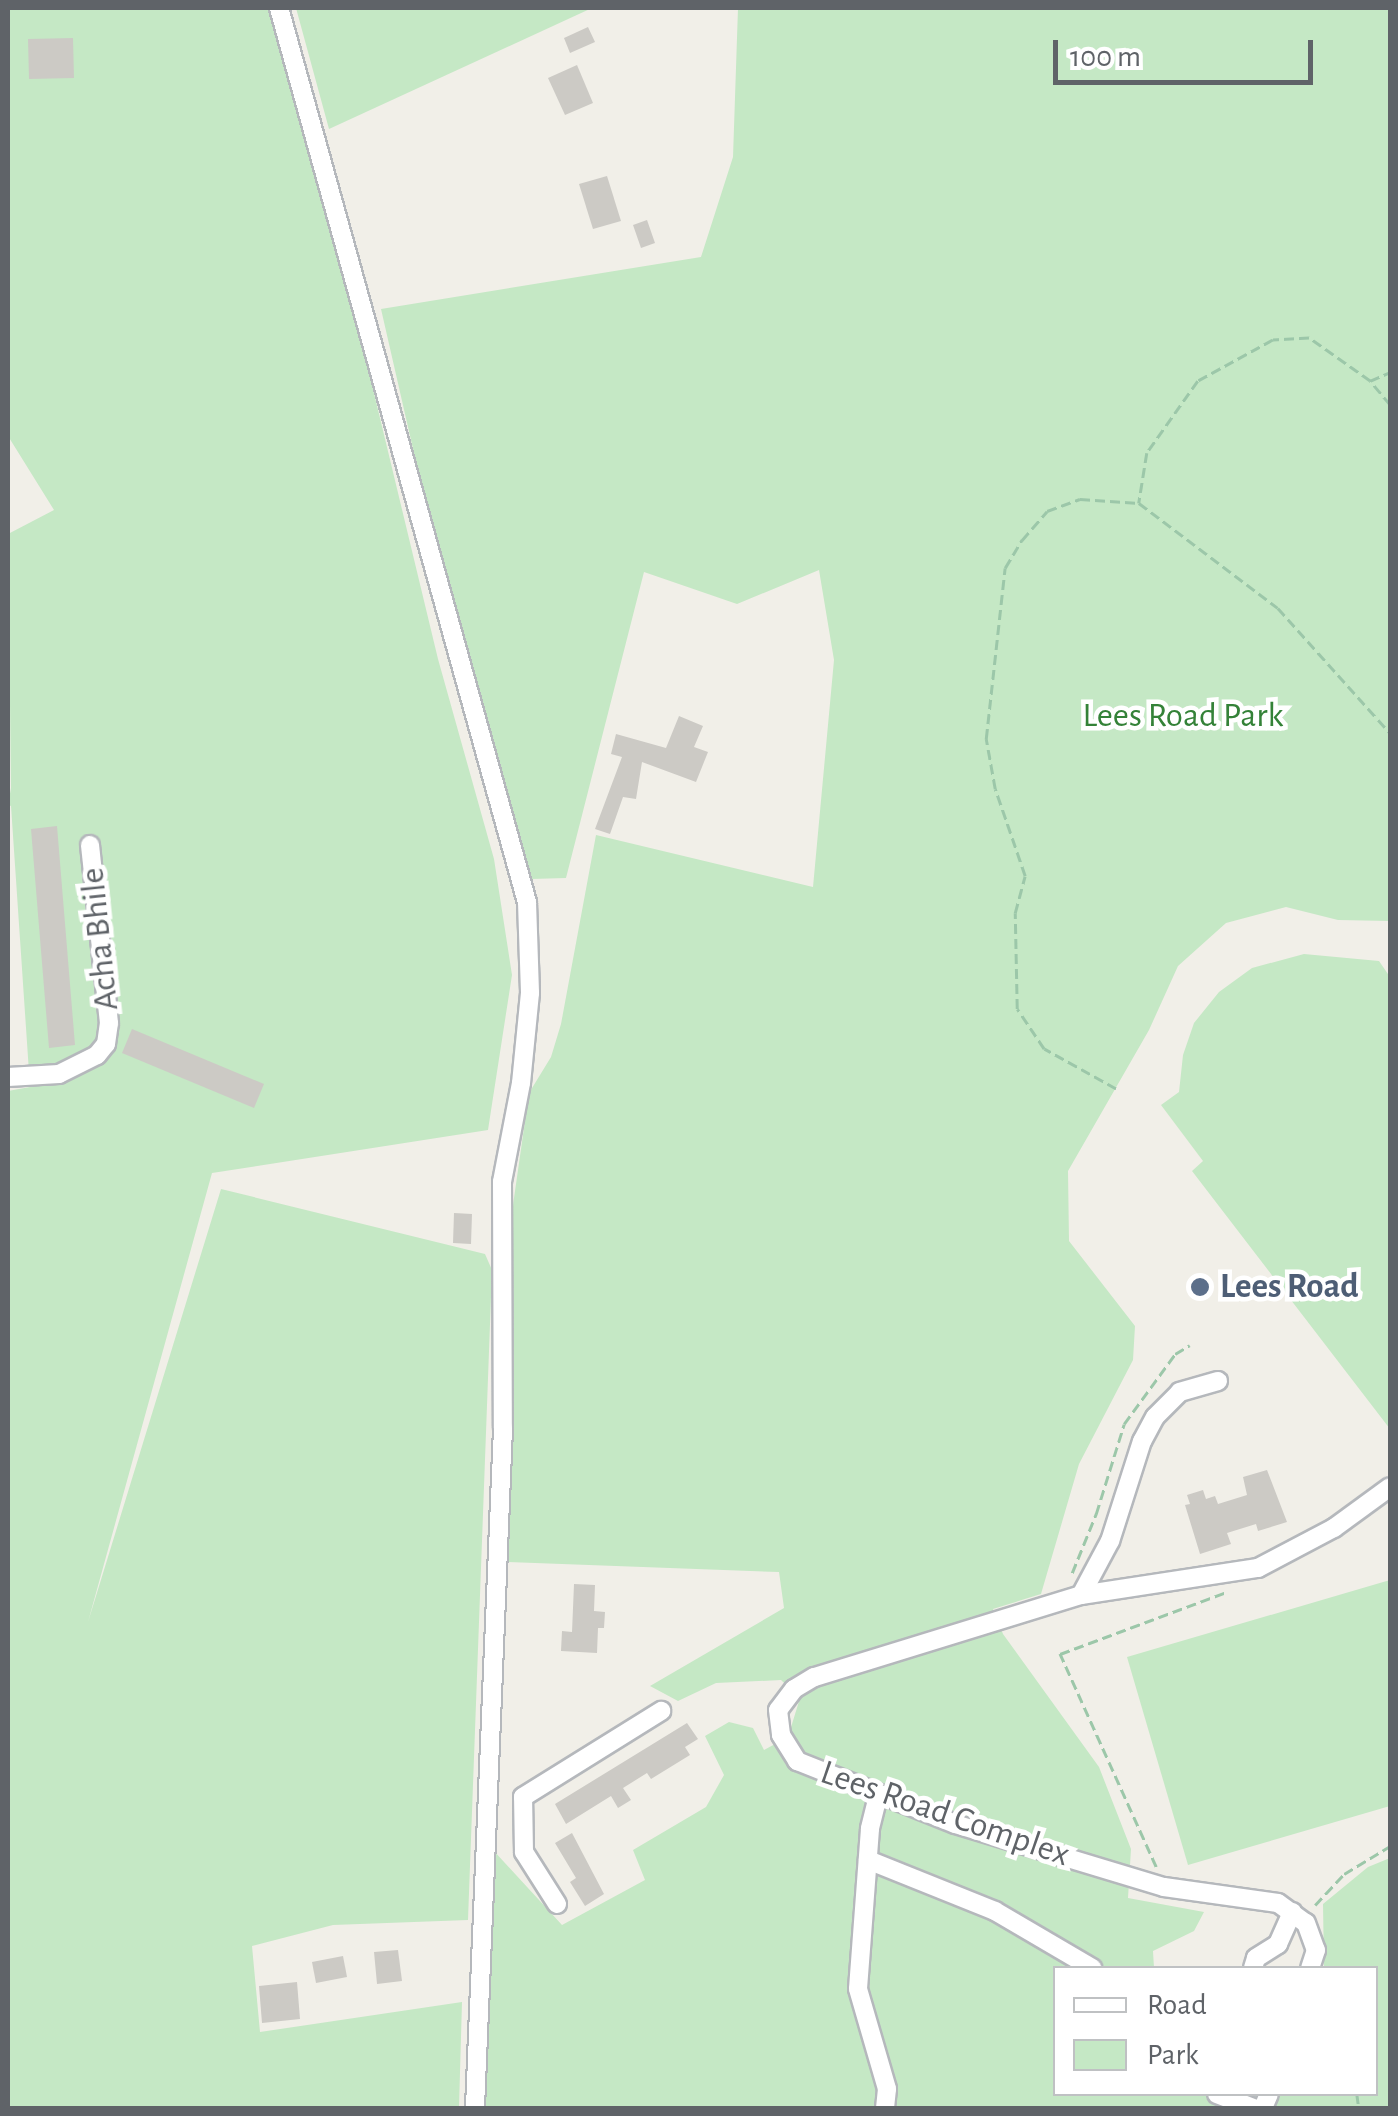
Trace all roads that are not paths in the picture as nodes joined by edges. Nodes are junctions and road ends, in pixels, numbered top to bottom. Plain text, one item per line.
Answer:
1 (279, 8) edge
2 (90, 846) dead end
3 (8, 1077) edge
4 (1218, 1381) dead end
5 (1390, 1487) edge
6 (1081, 1594) junction
7 (660, 1711) dead end
8 (878, 1796) junction
9 (488, 1806) junction
10 (523, 1806) junction
11 (868, 1860) junction
12 (556, 1904) dead end
13 (1299, 1917) junction
14 (1089, 1966) edge
15 (1253, 1966) edge
16 (1311, 1966) edge
17 (1222, 2096) edge
18 (475, 2108) edge
19 (885, 2108) edge
20 (1254, 2108) edge

1 - 9 street
2 - 3 street, Acha Bhile
4 - 6 street
5 - 6 street, Lees Road Complex
6 - 8 street, Lees Road Complex
7 - 10 street
8 - 11 street
8 - 13 street, Lees Road Complex
9 - 10 street
9 - 18 street
10 - 12 street
11 - 14 street
11 - 19 street
13 - 15 street
13 - 16 street
17 - 20 street

